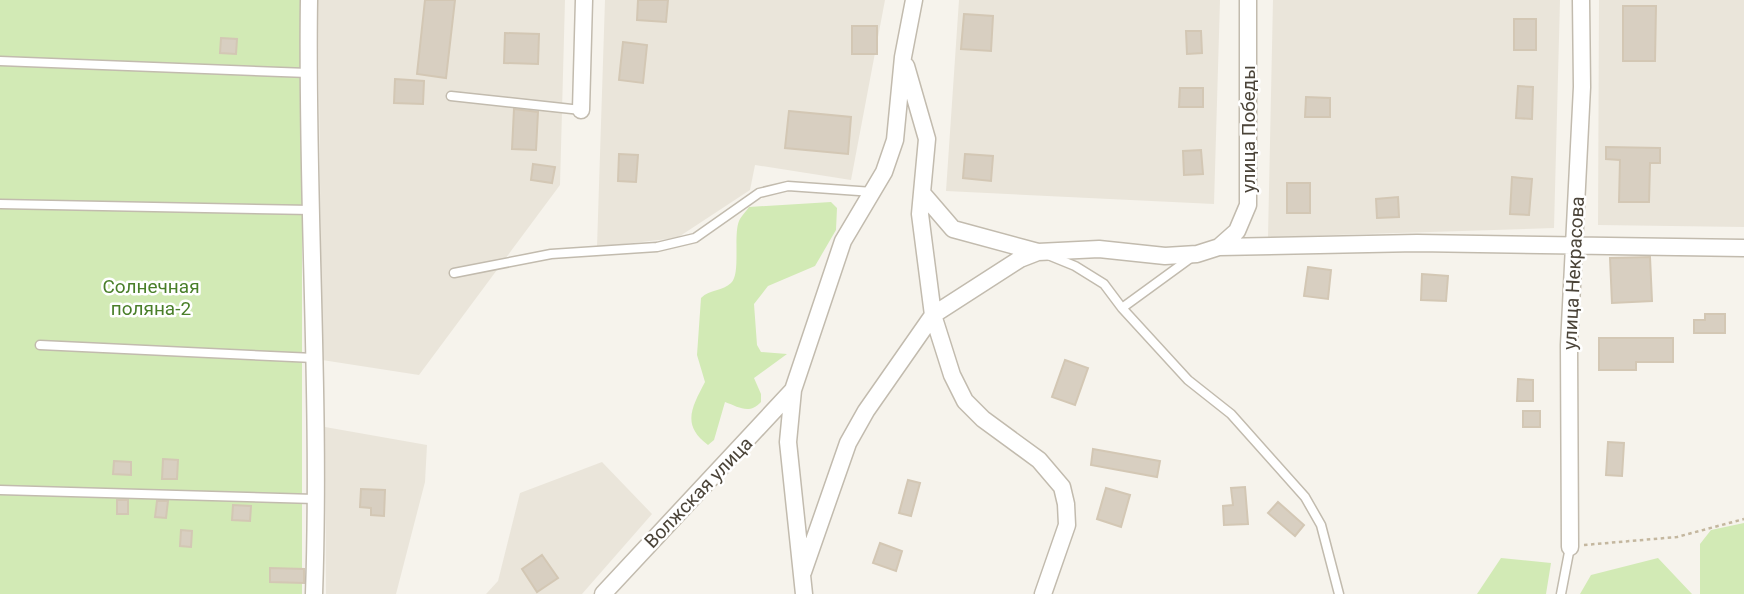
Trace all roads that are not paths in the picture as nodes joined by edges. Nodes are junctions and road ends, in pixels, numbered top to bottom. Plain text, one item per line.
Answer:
1 (309, 0) edge
2 (584, 0) edge
3 (914, 0) edge
4 (1248, 0) edge
5 (1581, 0) edge
6 (903, 57) junction
7 (0, 61) edge
8 (308, 73) junction
9 (451, 96) dead end
10 (581, 110) joint
11 (873, 192) junction
12 (922, 193) junction
13 (0, 204) edge
14 (312, 210) junction
15 (1574, 244) junction
16 (1219, 247) junction
17 (1744, 248) edge
18 (1038, 252) junction
19 (1197, 254) junction
20 (454, 273) dead end
21 (1122, 308) junction
22 (933, 315) junction
23 (40, 345) dead end
24 (314, 358) junction
25 (793, 390) junction
26 (0, 490) edge
27 (318, 499) junction
28 (1570, 547) joint
29 (803, 572) junction
30 (314, 594) edge
31 (603, 594) edge
32 (804, 594) edge
33 (1043, 594) edge
34 (1339, 594) edge
35 (1561, 594) edge

1 - 8 street
2 - 10 street
3 - 6 street
4 - 16 street, улица Победы
5 - 15 street, улица Некрасова
6 - 11 street
6 - 12 street
7 - 8 lane
8 - 14 street
9 - 10 lane
11 - 20 lane
11 - 25 street
12 - 18 street
12 - 22 street
13 - 14 lane
14 - 24 street
15 - 16 street
15 - 17 street
15 - 28 street, улица Некрасова
16 - 19 street
18 - 19 street
18 - 21 lane
18 - 22 street
19 - 21 lane
21 - 34 lane
22 - 29 street
22 - 33 street
23 - 24 lane
24 - 27 street
25 - 29 street
25 - 31 street, Волжская улица
26 - 27 lane
27 - 30 street
28 - 35 lane
29 - 32 street

